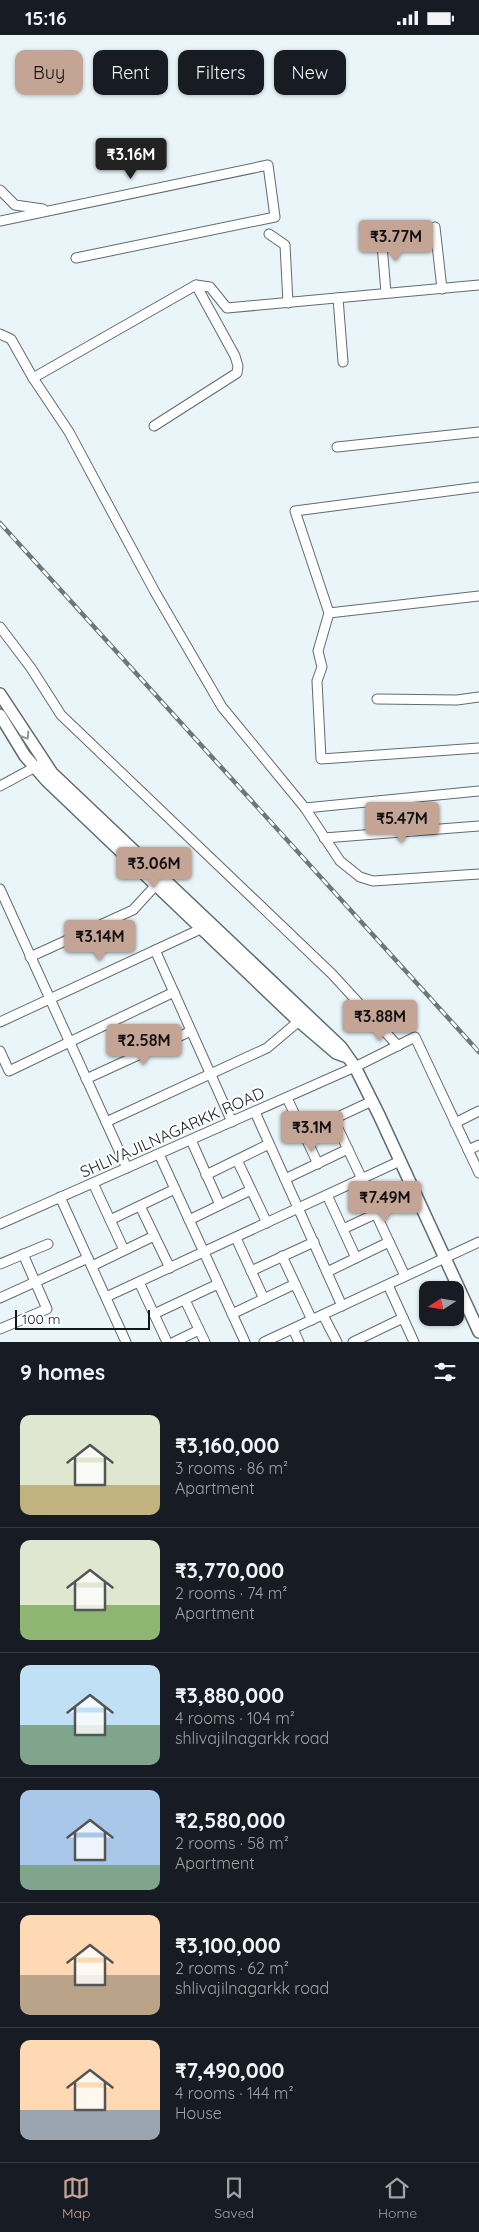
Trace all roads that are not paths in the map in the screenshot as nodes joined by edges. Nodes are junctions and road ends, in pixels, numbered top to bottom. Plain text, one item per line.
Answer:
1 (0, 190) edge
2 (48, 210) junction
3 (0, 221) edge
4 (435, 227) dead end
5 (381, 232) dead end
6 (269, 234) dead end
7 (76, 258) dead end
8 (196, 285) junction
9 (479, 285) edge
10 (442, 289) junction
11 (386, 293) junction
12 (338, 298) junction
13 (288, 303) junction
14 (0, 334) edge
15 (343, 362) dead end
16 (33, 378) junction
17 (154, 426) dead end
18 (479, 432) edge
19 (337, 447) dead end
20 (479, 487) edge
21 (479, 596) edge
22 (329, 613) junction
23 (0, 627) edge
24 (0, 694) edge
25 (479, 697) edge
26 (377, 699) dead end
27 (0, 715) edge
28 (479, 748) edge
29 (40, 765) junction
30 (0, 786) edge
31 (479, 791) edge
32 (305, 808) junction
33 (479, 826) edge
34 (324, 838) junction
35 (479, 874) edge
36 (156, 885) junction
37 (0, 889) edge
38 (3, 907) edge
39 (205, 926) junction
40 (155, 950) junction
41 (30, 957) junction
42 (174, 993) junction
43 (49, 999) junction
44 (299, 1021) junction
45 (0, 1023) edge
46 (191, 1031) junction
47 (69, 1043) junction
48 (398, 1046) junction
49 (0, 1051) edge
50 (347, 1057) junction
51 (356, 1067) junction
52 (210, 1073) junction
53 (86, 1079) junction
54 (287, 1098) junction
55 (372, 1101) junction
56 (479, 1111) edge
57 (254, 1112) junction
58 (334, 1120) junction
59 (106, 1122) junction
60 (232, 1122) junction
61 (455, 1123) junction
62 (304, 1133) junction
63 (191, 1140) junction
64 (269, 1144) junction
65 (479, 1145) edge
66 (348, 1149) junction
67 (468, 1150) junction
68 (159, 1154) junction
69 (237, 1160) junction
70 (400, 1161) junction
71 (318, 1164) junction
72 (127, 1168) junction
73 (479, 1173) edge
74 (206, 1175) junction
75 (285, 1179) junction
76 (362, 1179) junction
77 (94, 1183) junction
78 (175, 1189) junction
79 (251, 1190) junction
80 (327, 1195) junction
81 (416, 1195) junction
82 (60, 1197) junction
83 (220, 1205) junction
84 (140, 1206) junction
85 (299, 1208) junction
86 (376, 1214) junction
87 (110, 1220) junction
88 (189, 1220) junction
89 (267, 1223) junction
90 (0, 1224) edge
91 (343, 1229) junction
92 (154, 1236) junction
93 (236, 1238) junction
94 (314, 1242) junction
95 (479, 1242) edge
96 (389, 1243) junction
97 (48, 1244) dead end
98 (124, 1251) junction
99 (204, 1253) junction
100 (22, 1254) junction
101 (282, 1257) junction
102 (356, 1258) junction
103 (445, 1258) junction
104 (90, 1262) junction
105 (0, 1263) edge
106 (170, 1268) junction
107 (251, 1271) junction
108 (328, 1272) junction
109 (405, 1276) junction
110 (36, 1282) junction
111 (139, 1282) junction
112 (218, 1284) junction
113 (295, 1284) junction
114 (388, 1285) junction
115 (106, 1297) junction
116 (0, 1298) edge
117 (264, 1299) junction
118 (185, 1300) junction
119 (342, 1306) junction
120 (154, 1314) junction
121 (232, 1314) junction
122 (323, 1315) junction
123 (403, 1318) junction
124 (312, 1320) junction
125 (0, 1329) edge
126 (293, 1329) junction
127 (199, 1330) junction
128 (479, 1332) edge
129 (372, 1338) edge
130 (126, 1342) edge
131 (167, 1342) edge
132 (174, 1342) edge
133 (205, 1342) edge
134 (245, 1342) edge
135 (264, 1342) edge
136 (299, 1342) edge
137 (337, 1342) edge
138 (352, 1342) edge
139 (414, 1342) edge

1 - 2 street
2 - 3 street
2 - 7 street
4 - 10 street
5 - 11 street
6 - 13 street
8 - 13 street
8 - 16 street
8 - 17 street
9 - 10 street
10 - 11 street
11 - 12 street
12 - 13 street
12 - 15 street
14 - 16 street
16 - 32 street
18 - 19 street
20 - 22 street
21 - 22 street
22 - 28 street
23 - 48 street
24 -> 29 street
25 - 26 street
27 - 29 street
29 - 30 street
29 - 36 street
29 - 39 street
31 - 32 street
32 - 34 street
33 - 34 street
34 - 35 street
36 - 39 street
36 - 41 street
37 - 38 street
38 - 41 street
39 - 40 street
39 - 44 street
39 - 50 street
40 - 42 street
40 - 43 street
41 - 43 street
42 - 46 street
42 - 47 street
43 - 45 street
43 - 47 street
44 - 50 street
44 - 52 street
46 - 52 street
46 - 53 street
47 - 49 street
47 - 53 street
48 - 51 street, SHLIVAJILNAGARKK ROAD
48 - 61 street, SHLIVAJILNAGARKK ROAD
50 - 51 street
51 - 54 street, SHLIVAJILNAGARKK ROAD
51 - 55 street
52 - 59 street
52 - 60 street
53 - 59 street
54 - 57 street, SHLIVAJILNAGARKK ROAD
54 - 62 street
55 - 58 street
55 - 70 street
56 - 61 street
57 - 60 street, SHLIVAJILNAGARKK ROAD
57 - 64 street
58 - 62 street
58 - 66 street
59 - 72 street
60 - 63 street, SHLIVAJILNAGARKK ROAD
61 - 67 street
62 - 71 street
63 - 68 street, SHLIVAJILNAGARKK ROAD
63 - 74 street
64 - 69 street
64 - 75 street
65 - 67 street
66 - 71 street
66 - 76 street
67 - 73 street
68 - 72 street, SHLIVAJILNAGARKK ROAD
68 - 78 street
69 - 74 street
69 - 79 street
70 - 76 street
70 - 81 street
71 - 75 street
72 - 77 street, SHLIVAJILNAGARKK ROAD
74 - 83 street
75 - 85 street
76 - 80 street
77 - 82 street, SHLIVAJILNAGARKK ROAD
77 - 87 street
78 - 84 street
78 - 88 street
79 - 83 street
79 - 89 street
80 - 85 street
80 - 91 street
81 - 86 street
81 - 103 street
82 - 90 street, SHLIVAJILNAGARKK ROAD
82 - 104 street
83 - 88 street
84 - 87 street
84 - 92 street
85 - 89 street
85 - 94 street
86 - 91 street
86 - 96 street
87 - 98 street
88 - 99 street
89 - 93 street
91 - 102 street
92 - 98 street
92 - 106 street
93 - 99 street
93 - 107 street
94 - 101 street
94 - 108 street
95 - 103 street
96 - 102 street
96 - 109 street
97 - 100 street
98 - 104 street
99 - 106 street
99 - 112 street
100 - 105 street
100 - 110 street
101 - 107 street
101 - 113 street
102 - 108 street
103 - 109 street
103 - 128 street
104 - 110 street
104 - 115 street
106 - 111 street
107 - 117 street
108 - 119 street
109 - 114 street
110 - 116 street
110 - 125 street
111 - 115 street
111 - 120 street
112 - 118 street
112 - 121 street
113 - 117 street
113 - 124 street
114 - 119 street
114 - 123 street
115 - 130 street
117 - 121 street
118 - 120 street
118 - 127 street
119 - 122 street
120 - 131 street
121 - 134 street
122 - 124 street
122 - 137 street
123 - 129 street
123 - 139 street
124 - 126 street
126 - 135 street
126 - 136 street
127 - 132 street
127 - 133 street
129 - 138 street

